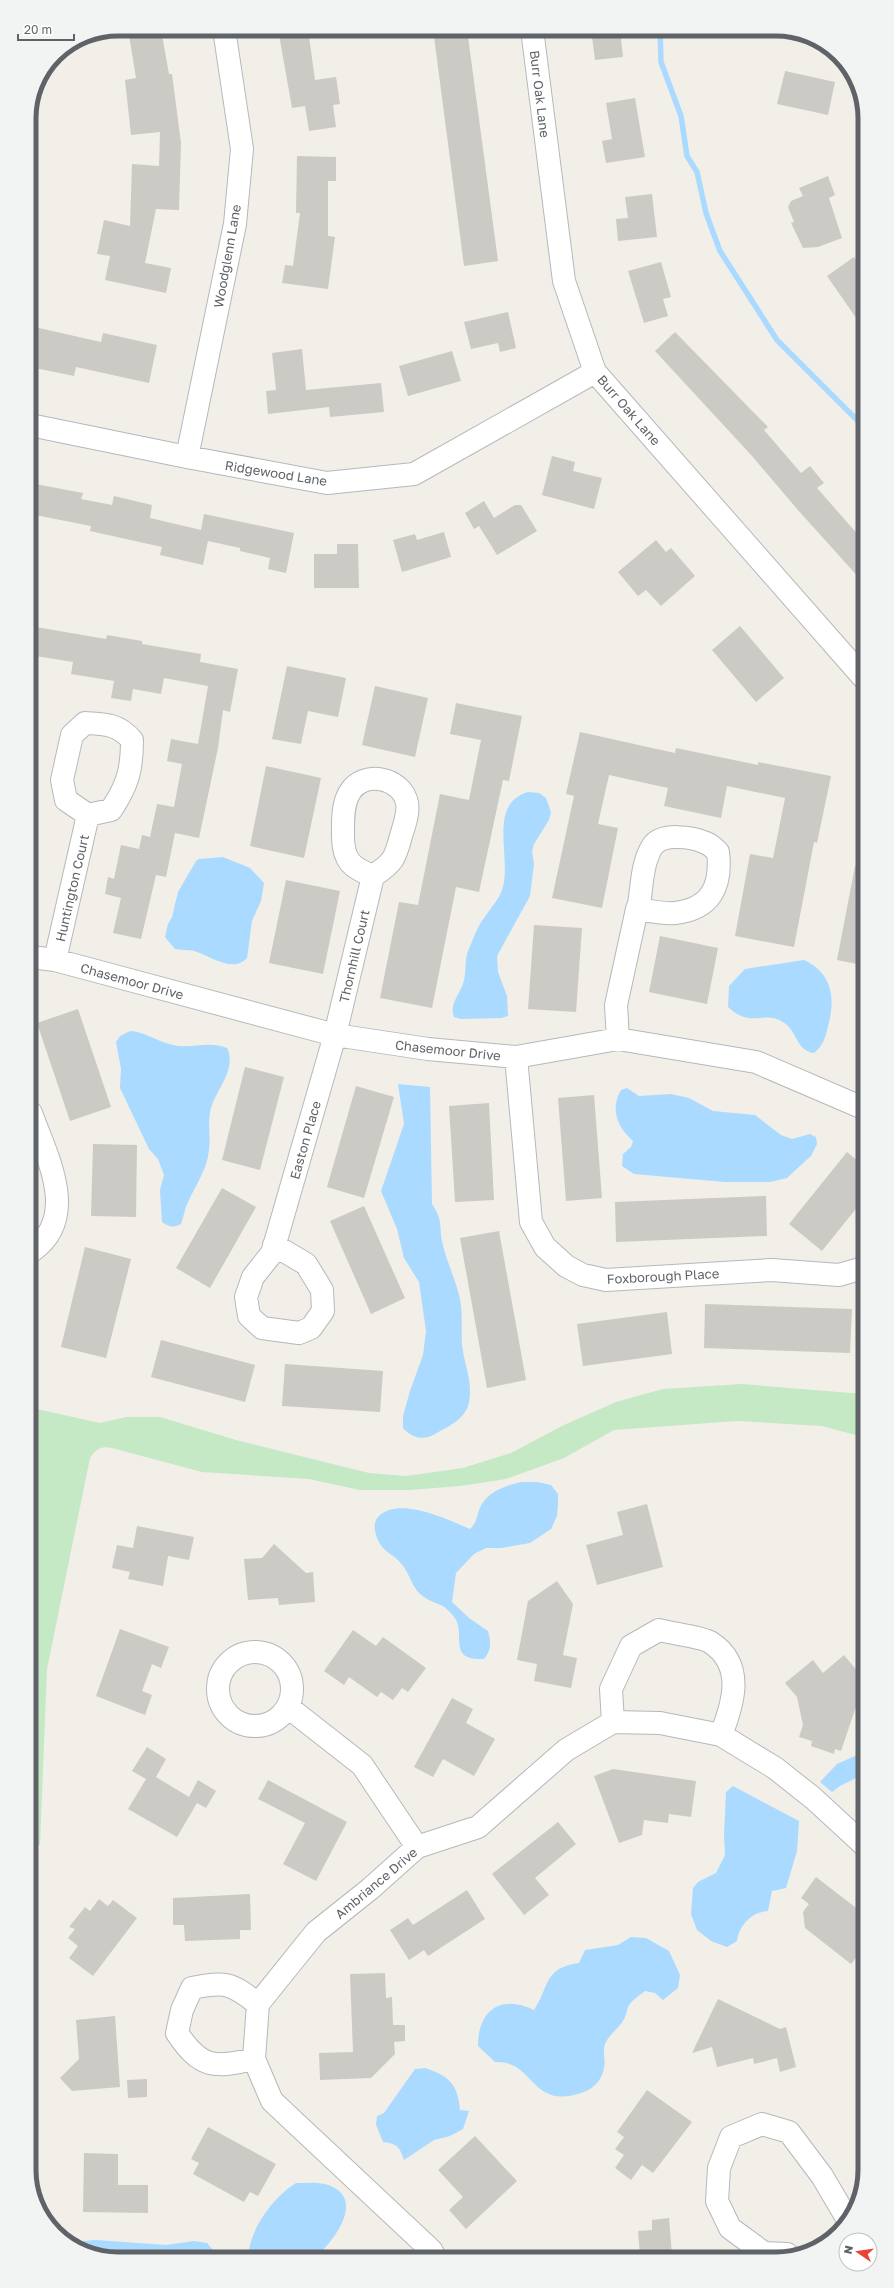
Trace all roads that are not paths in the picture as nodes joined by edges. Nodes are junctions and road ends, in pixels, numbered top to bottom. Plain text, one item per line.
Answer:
1 (225, 36) edge
2 (533, 36) edge
3 (595, 372) junction
4 (36, 426) edge
5 (188, 457) junction
6 (858, 671) edge
7 (88, 815) dead end
8 (373, 876) dead end
9 (638, 909) dead end
10 (36, 958) edge
11 (55, 960) junction
12 (335, 1035) junction
13 (618, 1039) junction
14 (516, 1057) junction
15 (858, 1106) edge
16 (36, 1128) edge
17 (274, 1245) dead end
18 (36, 1248) edge
19 (858, 1269) edge
20 (288, 1707) dead end
21 (613, 1722) junction
22 (721, 1735) junction
23 (858, 1839) edge
24 (417, 1847) junction
25 (258, 2004) junction
26 (254, 2059) junction
27 (845, 2214) edge
28 (432, 2252) edge
29 (763, 2252) edge

1 - 5 street, Woodglenn Lane
2 - 3 street, Burr Oak Lane
3 - 5 street, Ridgewood Lane
3 - 6 street, Burr Oak Lane
4 - 5 street, Ridgewood Lane
7 - 11 street, Huntington Court
8 - 12 street, Thornhill Court
9 - 13 street
10 - 11 street, Chasemoor Drive
11 - 12 street, Chasemoor Drive
12 - 14 street, Chasemoor Drive
12 - 17 street, Easton Place
13 - 14 street, Chasemoor Drive
13 - 15 street, Chasemoor Drive
14 - 19 street, Foxborough Place
16 - 18 street
20 - 24 street
21 - 22 street
21 - 22 street
21 - 24 street, Ambriance Drive
22 - 23 street
24 - 25 street, Ambriance Drive
25 - 26 street
25 - 26 street
26 - 28 street
27 - 29 street

